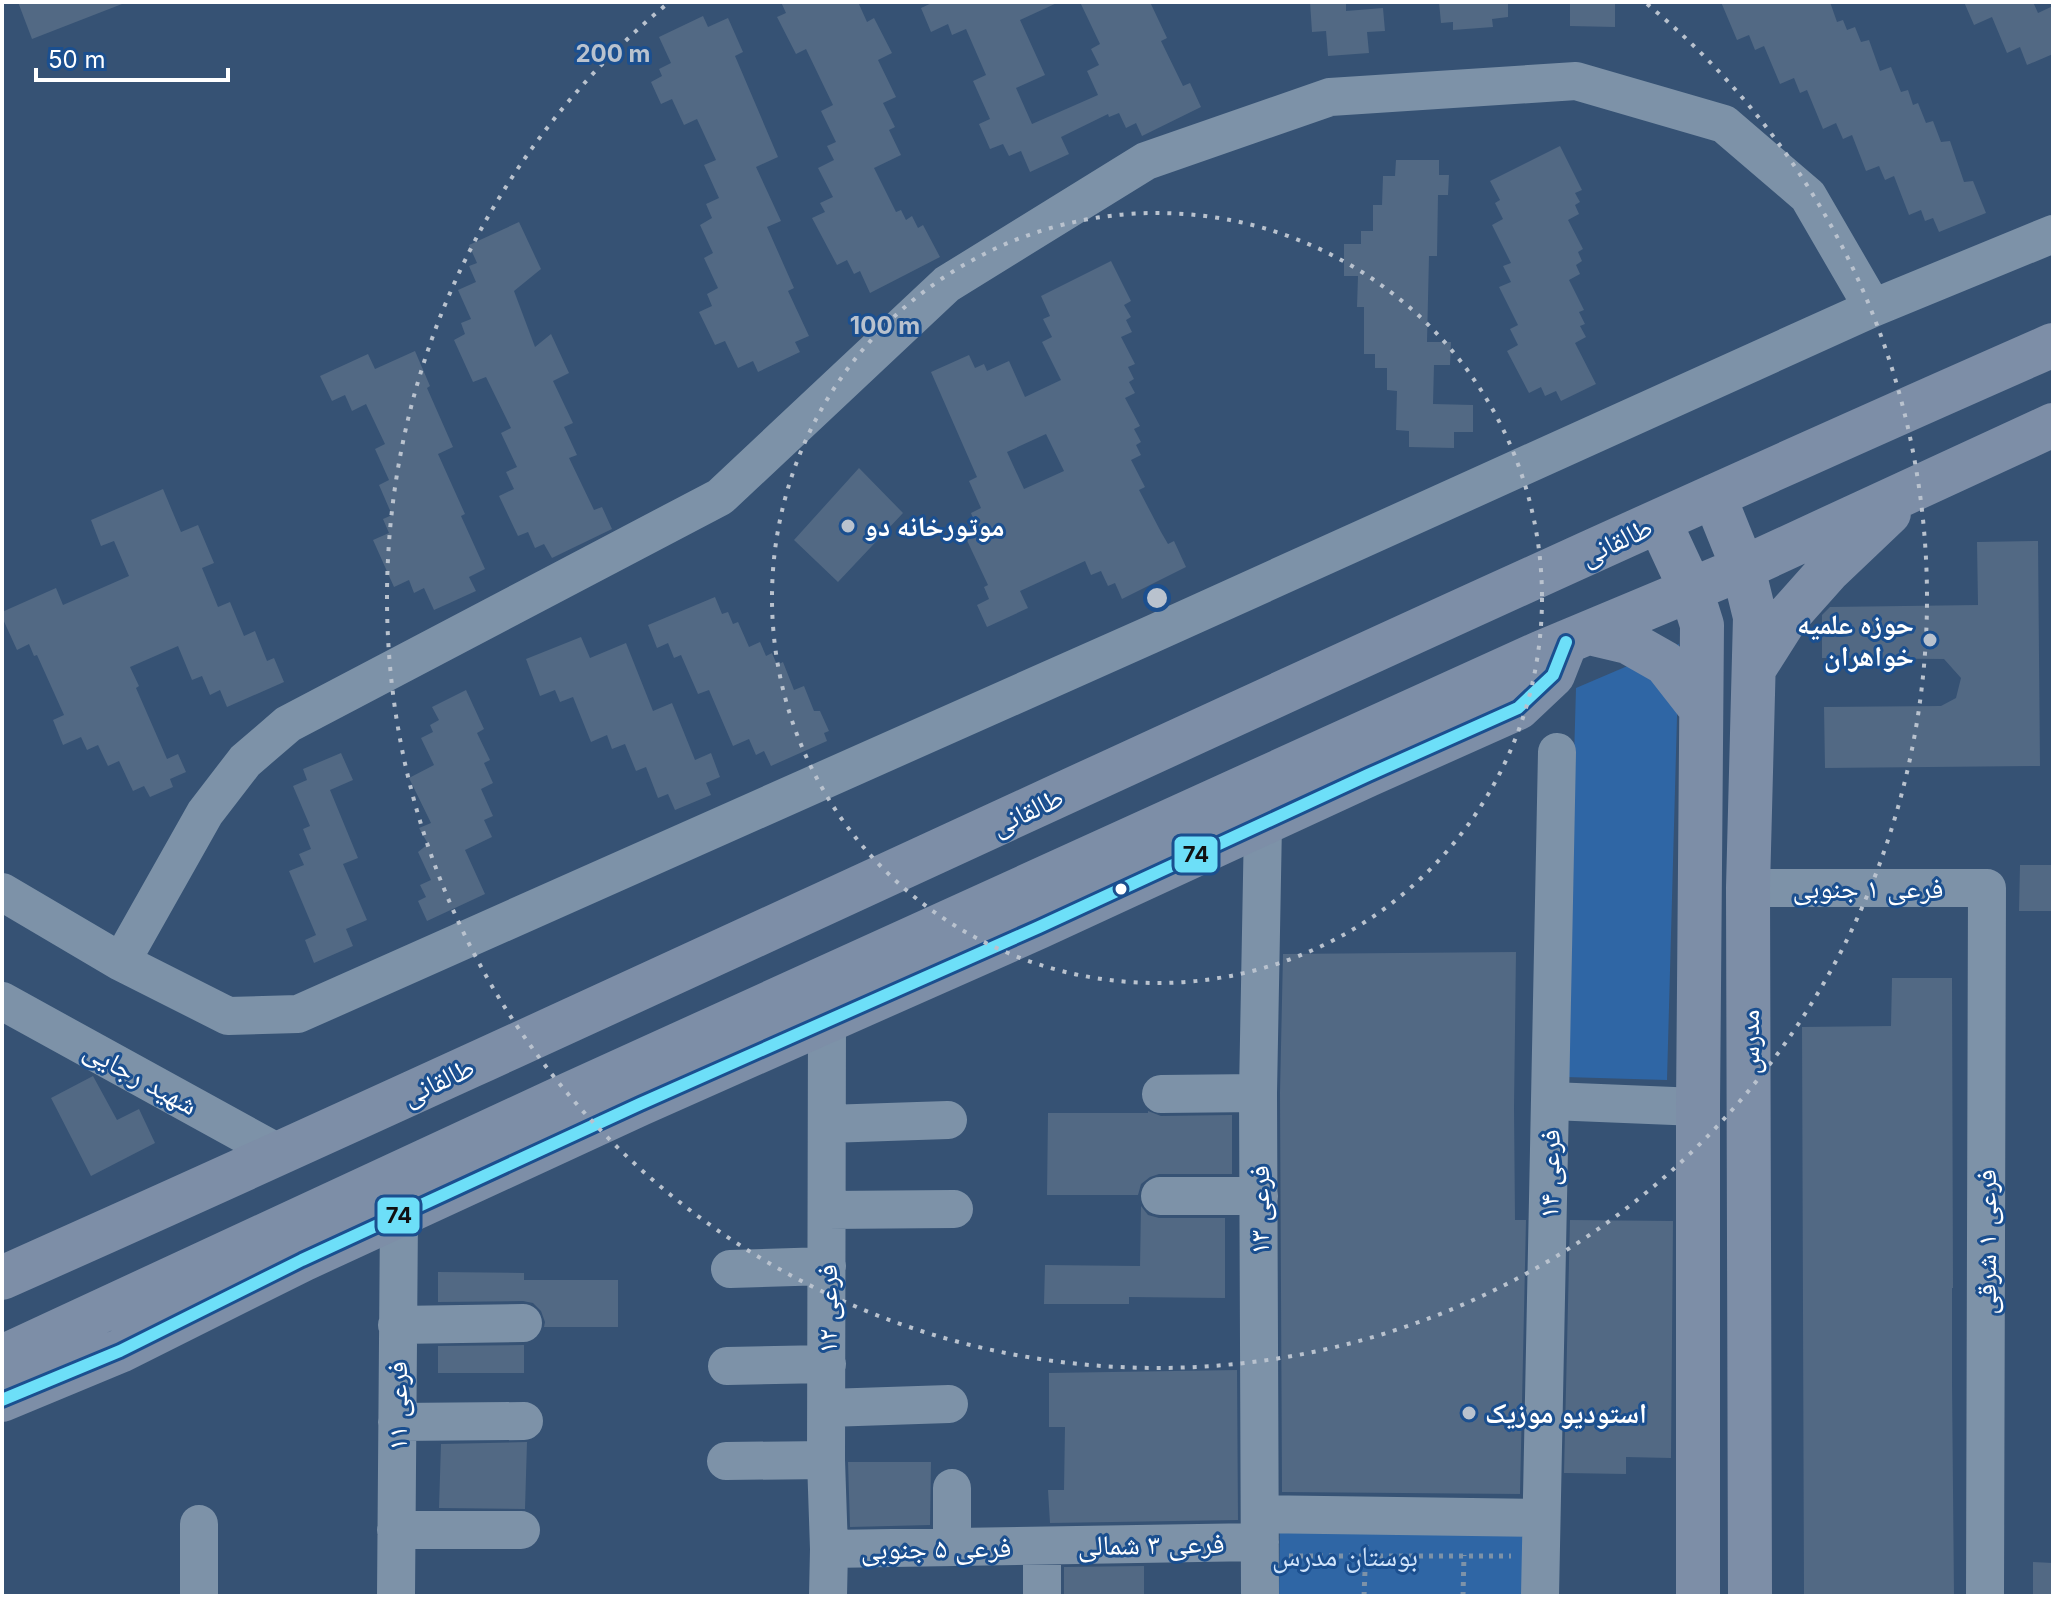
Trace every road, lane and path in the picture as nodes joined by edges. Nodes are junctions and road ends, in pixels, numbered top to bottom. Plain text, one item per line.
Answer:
1 (2053, 234) edge
2 (1873, 308) junction
3 (2053, 345) edge
4 (2053, 425) edge
5 (1913, 490) junction
6 (1714, 496) junction
7 (1659, 521) junction
8 (1743, 568) junction
9 (1691, 590) junction
10 (1578, 637) junction
11 (1753, 671) junction
12 (1701, 709) junction
13 (1557, 752) dead end
14 (1263, 824) junction
15 (1748, 888) junction
16 (1987, 888) joint
17 (2, 892) edge
18 (121, 962) junction
19 (2, 1001) edge
20 (827, 1021) junction
21 (1258, 1093) junction
22 (1161, 1094) dead end
23 (1551, 1101) junction
24 (1698, 1107) junction
25 (948, 1120) dead end
26 (827, 1124) junction
27 (280, 1154) junction
28 (1160, 1196) dead end
29 (1259, 1196) junction
30 (954, 1209) dead end
31 (827, 1210) junction
32 (399, 1215) junction
33 (827, 1266) junction
34 (730, 1269) dead end
35 (2, 1278) edge
36 (523, 1323) dead end
37 (397, 1325) junction
38 (2, 1357) edge
39 (827, 1364) junction
40 (727, 1366) dead end
41 (2, 1400) edge
42 (949, 1404) dead end
43 (827, 1408) junction
44 (524, 1421) dead end
45 (397, 1422) junction
46 (826, 1460) junction
47 (726, 1461) dead end
48 (952, 1488) dead end
49 (1381, 1517) junction
50 (1465, 1518) junction
51 (1540, 1518) junction
52 (199, 1524) dead end
53 (396, 1530) junction
54 (521, 1530) dead end
55 (1267, 1537) junction
56 (1042, 1546) junction
57 (952, 1547) junction
58 (829, 1549) junction
59 (1365, 1556) junction
60 (1464, 1556) junction
61 (1523, 1556) dead end
62 (199, 1596) edge
63 (396, 1596) edge
64 (828, 1596) edge
65 (1042, 1596) edge
66 (1260, 1596) edge
67 (1364, 1596) edge
68 (1463, 1596) edge
69 (1540, 1596) edge
70 (1698, 1596) edge
71 (1750, 1596) edge
72 (1985, 1596) edge

1 - 2 street
2 - 18 street
2 - 18 street
3 - 6 main road, طالقانی
4 - 5 main road
5 - 8 main road
5 - 11 main road
6 - 7 main road, طالقانی
6 - 8 main road, مدرس
7 - 9 main road, مدرس
7 - 27 main road, طالقانی
8 - 9 main road
8 - 11 main road, مدرس
9 - 10 main road
9 - 12 main road, مدرس
10 - 12 main road
10 - 14 main road
10 - 38 main road
11 - 15 main road, مدرس
12 - 24 main road, مدرس
13 - 23 street, فرعی ۱۴
14 - 20 main road
14 - 21 street, فرعی ۱۳
15 - 16 street, فرعی ۱ جنوبی
15 - 71 main road, مدرس
16 - 72 street, فرعی ۱ شرقی
17 - 18 street
19 - 27 street, شهید رجایی
20 - 26 street, فرعی ۱۲
20 - 32 main road
21 - 22 street
21 - 29 street, فرعی ۱۳
23 - 24 street
23 - 51 street, فرعی ۱۴
24 - 70 main road, مدرس
25 - 26 street
26 - 31 street, فرعی ۱۲
27 - 35 main road, طالقانی
28 - 29 street
29 - 55 street, فرعی ۱۳
30 - 31 street
31 - 33 street, فرعی ۱۲
32 - 37 street, فرعی ۱۱
32 - 41 main road
33 - 34 street
33 - 39 street, فرعی ۱۲
36 - 37 street
37 - 45 street, فرعی ۱۱
39 - 40 street
39 - 43 street, فرعی ۱۲
42 - 43 street
43 - 46 street, فرعی ۱۲
44 - 45 street
45 - 53 street, فرعی ۱۱
46 - 47 street
46 - 58 street, فرعی ۱۲
48 - 57 street
49 - 50 street
49 - 55 street
49 - 59 path
50 - 51 street
50 - 60 path
51 - 69 street, فرعی ۱۴
52 - 62 street
53 - 54 street
53 - 63 street, فرعی ۱۱
55 - 56 street, فرعی ۳ شمالی
55 - 59 path
55 - 66 street, فرعی ۱۳
56 - 57 street, فرعی ۵ جنوبی
56 - 65 street
57 - 58 street, فرعی ۵ جنوبی
58 - 64 street, فرعی ۱۲
59 - 60 path
59 - 67 path
60 - 61 path
60 - 68 path

